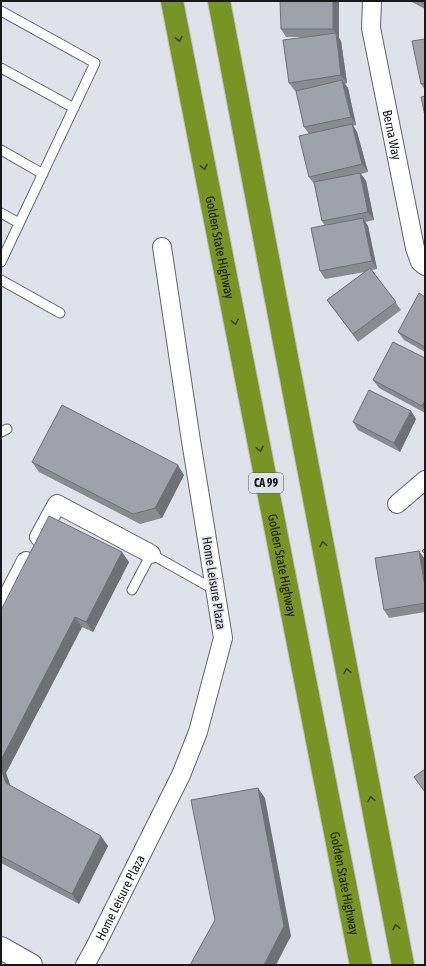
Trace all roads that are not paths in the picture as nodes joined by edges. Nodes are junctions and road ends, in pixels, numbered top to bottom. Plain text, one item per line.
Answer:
1 (172, 1) edge
2 (219, 1) edge
3 (372, 1) edge
4 (1, 11) edge
5 (1, 68) edge
6 (74, 108) junction
7 (1, 150) edge
8 (43, 174) junction
9 (1, 213) edge
10 (19, 223) junction
11 (162, 246) dead end
12 (1, 261) edge
13 (425, 266) edge
14 (1, 280) edge
15 (60, 313) dead end
16 (425, 480) edge
17 (397, 504) dead end
18 (151, 554) junction
19 (132, 590) dead end
20 (216, 590) junction
21 (1, 609) edge
22 (1, 948) edge
23 (31, 965) edge
24 (85, 965) edge
25 (361, 965) edge
26 (403, 965) edge

1 -> 25 highway, Golden State Highway / CA 99
26 -> 2 highway
3 - 13 street, Berna Way
4 - 6 lane
5 - 6 lane
6 - 8 lane
7 - 8 lane
8 - 10 lane
9 - 10 lane
10 - 12 lane
11 - 20 street, Home Leisure Plaza
14 - 15 lane
16 - 17 street
18 - 19 lane
18 - 20 lane
18 - 21 street
20 - 24 street, Home Leisure Plaza
22 - 23 street

